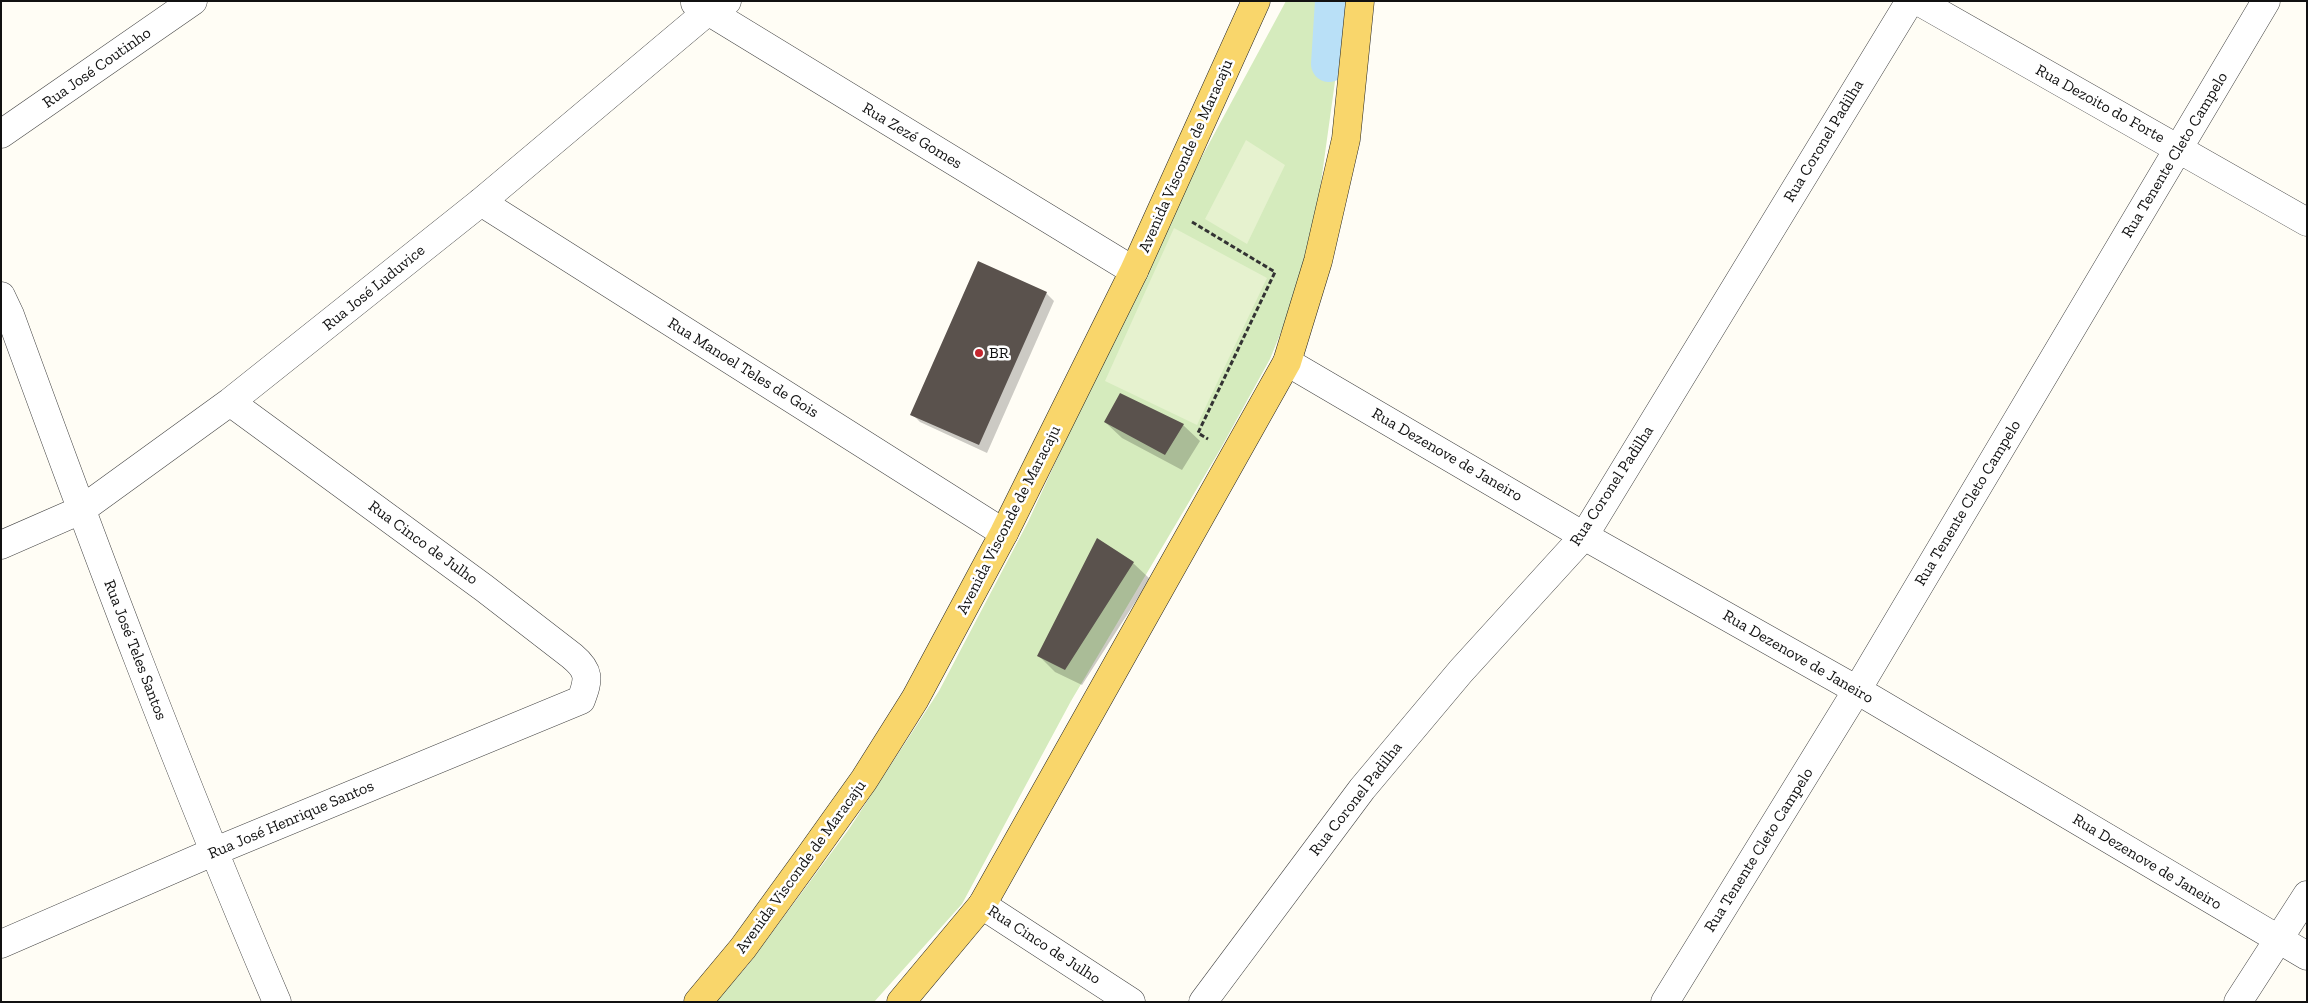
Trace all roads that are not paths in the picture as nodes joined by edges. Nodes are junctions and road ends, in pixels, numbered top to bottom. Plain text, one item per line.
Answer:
1 (192, 1) edge
2 (1256, 1) edge
3 (1360, 1) edge
4 (1910, 1) edge
5 (1918, 1) edge
6 (2266, 1) edge
7 (709, 5) edge
8 (1, 134) edge
9 (2179, 148) junction
10 (481, 202) junction
11 (2307, 222) edge
12 (1134, 271) junction
13 (1, 296) edge
14 (1287, 362) junction
15 (230, 402) junction
16 (81, 510) junction
17 (1004, 533) junction
18 (1584, 536) junction
19 (1, 545) edge
20 (1857, 690) junction
21 (581, 700) joint
22 (213, 852) junction
23 (2307, 895) edge
24 (982, 905) junction
25 (2278, 940) junction
26 (1, 944) edge
27 (2307, 956) edge
28 (277, 1002) edge
29 (698, 1002) edge
30 (901, 1002) edge
31 (1130, 1002) edge
32 (1203, 1002) edge
33 (1665, 1002) edge
34 (2238, 1002) edge

1 - 8 street, Rua José Coutinho
2 - 12 main road, Avenida Visconde de Maracaju
3 - 14 main road
4 - 18 street, Rua Coronel Padilha
5 - 9 street, Rua Dezoito do Forte
6 - 9 street, Rua Tenente Cleto Campelo
7 - 10 street, Rua José Luduvice
7 - 12 street, Rua Zezé Gomes
9 - 11 street, Rua Dezoito do Forte
9 - 20 street, Rua Tenente Cleto Campelo
10 - 15 street, Rua José Luduvice
10 - 17 street, Rua Manoel Teles de Gois
12 - 17 main road, Avenida Visconde de Maracaju
13 - 16 street, Rua José Teles Santos
14 - 18 street, Rua Dezenove de Janeiro
14 - 24 main road
15 - 16 street, Rua José Luduvice
15 - 21 street, Rua Cinco de Julho
16 - 19 street, Rua José Luduvice
16 - 22 street, Rua José Teles Santos
17 - 29 main road, Avenida Visconde de Maracaju
18 - 20 street, Rua Dezenove de Janeiro
18 - 32 street, Rua Coronel Padilha
20 - 25 street, Rua Dezenove de Janeiro
20 - 33 street, Rua Tenente Cleto Campelo
21 - 22 street, Rua José Henrique Santos
22 - 26 street, Rua José Henrique Santos
22 - 28 street, Rua José Teles Santos
23 - 25 street
24 - 30 main road
24 - 31 street, Rua Cinco de Julho
25 - 27 street, Rua Dezenove de Janeiro
25 - 34 street

